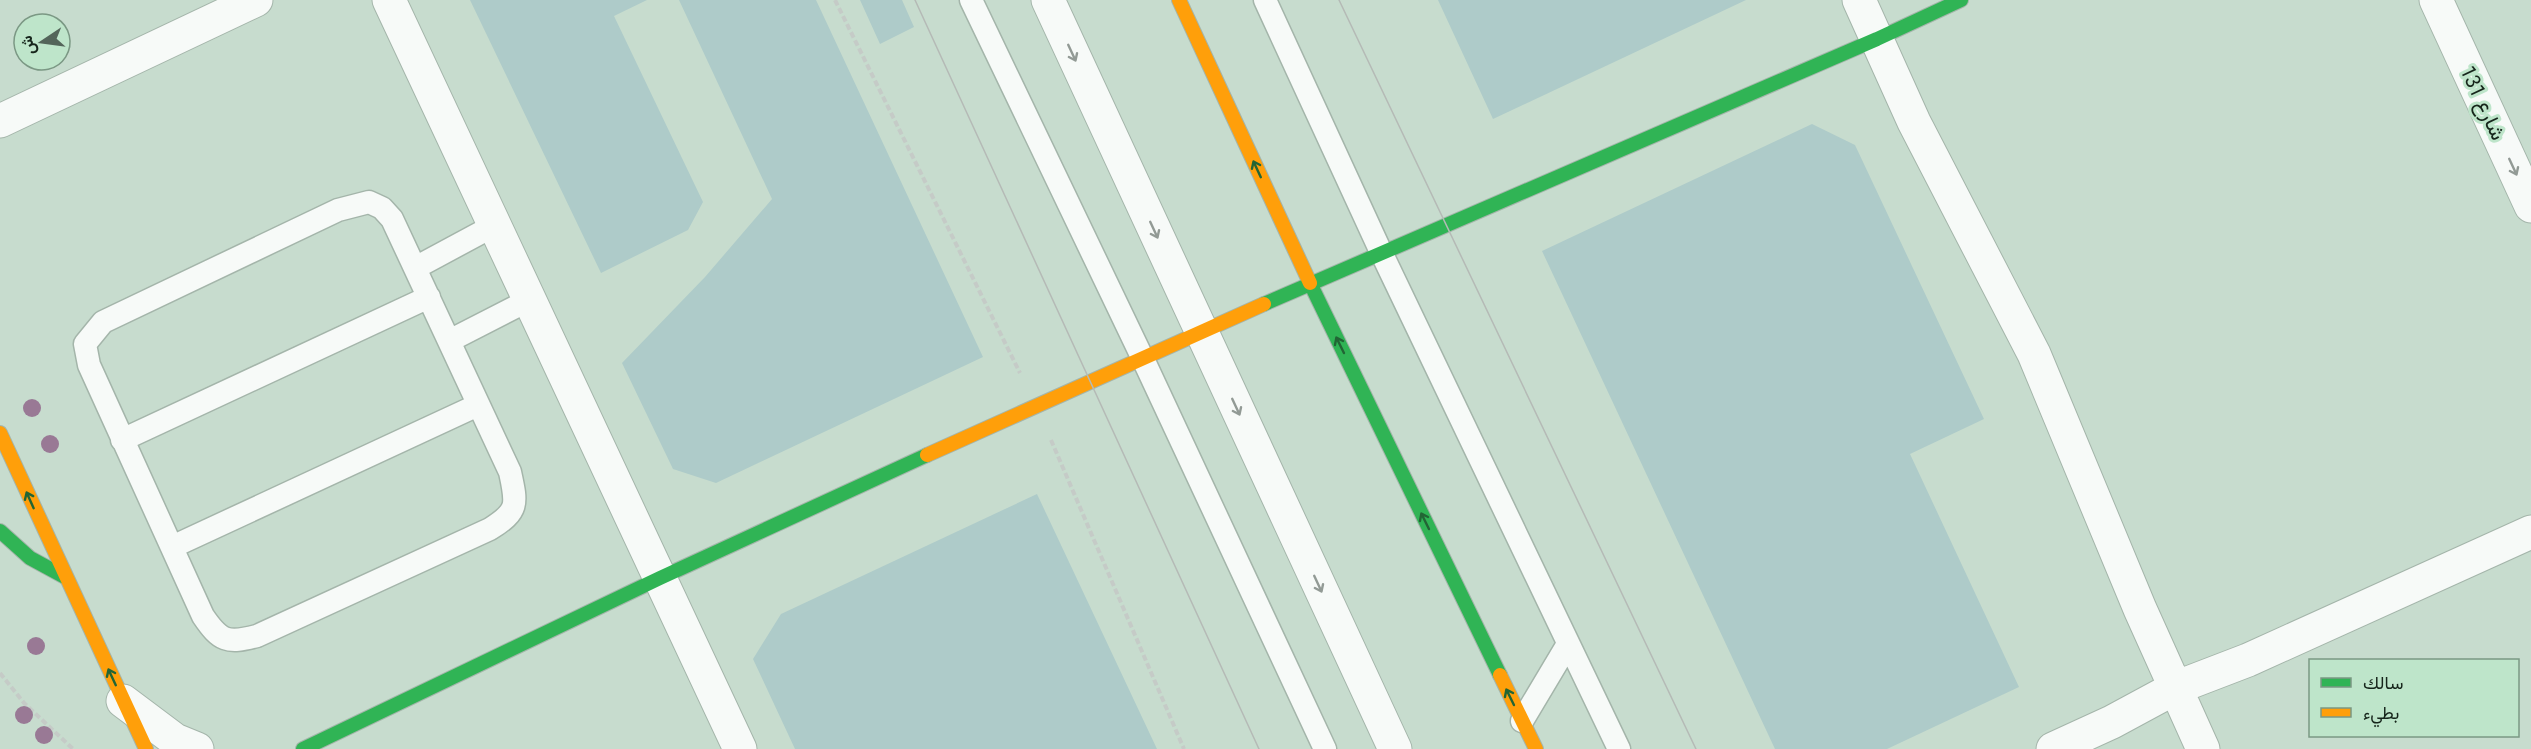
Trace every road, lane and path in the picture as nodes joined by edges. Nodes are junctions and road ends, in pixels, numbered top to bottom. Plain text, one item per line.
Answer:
1 (256, 0) edge
2 (389, 0) edge
3 (972, 0) edge
4 (1048, 0) edge
5 (1179, 0) edge
6 (1265, 0) edge
7 (1859, 0) edge
8 (1961, 0) edge
9 (2436, 0) edge
10 (1877, 39) junction
11 (0, 121) edge
12 (2531, 206) edge
13 (495, 225) junction
14 (1381, 252) junction
15 (415, 268) junction
16 (1310, 283) junction
17 (429, 297) junction
18 (529, 300) junction
19 (1201, 333) junction
20 (449, 341) junction
21 (1143, 359) junction
22 (478, 405) junction
23 (0, 433) edge
24 (122, 440) junction
25 (0, 531) edge
26 (2531, 532) edge
27 (172, 547) junction
28 (65, 577) junction
29 (660, 578) junction
30 (1568, 644) junction
31 (0, 673) edge
32 (2175, 688) junction
33 (123, 701) junction
34 (1522, 721) junction
35 (73, 749) edge
36 (146, 749) edge
37 (197, 749) edge
38 (303, 749) edge
39 (740, 749) edge
40 (1325, 749) edge
41 (1395, 749) edge
42 (1536, 749) edge
43 (1619, 749) edge
44 (2053, 749) edge
45 (2203, 749) edge

1 - 11 street
2 - 13 street
3 - 21 lane
4 -> 19 street
16 -> 5 street
6 - 14 lane
7 - 10 street
8 - 10 street
9 -> 12 street, شارع 131
10 - 14 street
10 - 32 street
13 - 15 lane
13 - 18 street
14 - 16 street
14 - 30 lane
15 - 17 lane
15 - 24 lane
16 - 19 street
34 -> 16 street
17 - 20 lane
17 - 24 lane
18 - 20 lane
18 - 29 street
19 - 21 street
19 -> 41 street
20 - 22 lane
21 - 29 street
21 - 40 lane
22 - 27 lane
22 - 27 lane
28 -> 23 street
24 - 27 lane
25 - 28 street
26 - 32 street
33 -> 28 street
29 - 38 street
29 - 39 street
30 - 34 lane
30 - 43 lane
31 - 35 path
32 - 44 street
32 - 45 street
33 - 36 street
33 - 37 street
34 - 42 street

